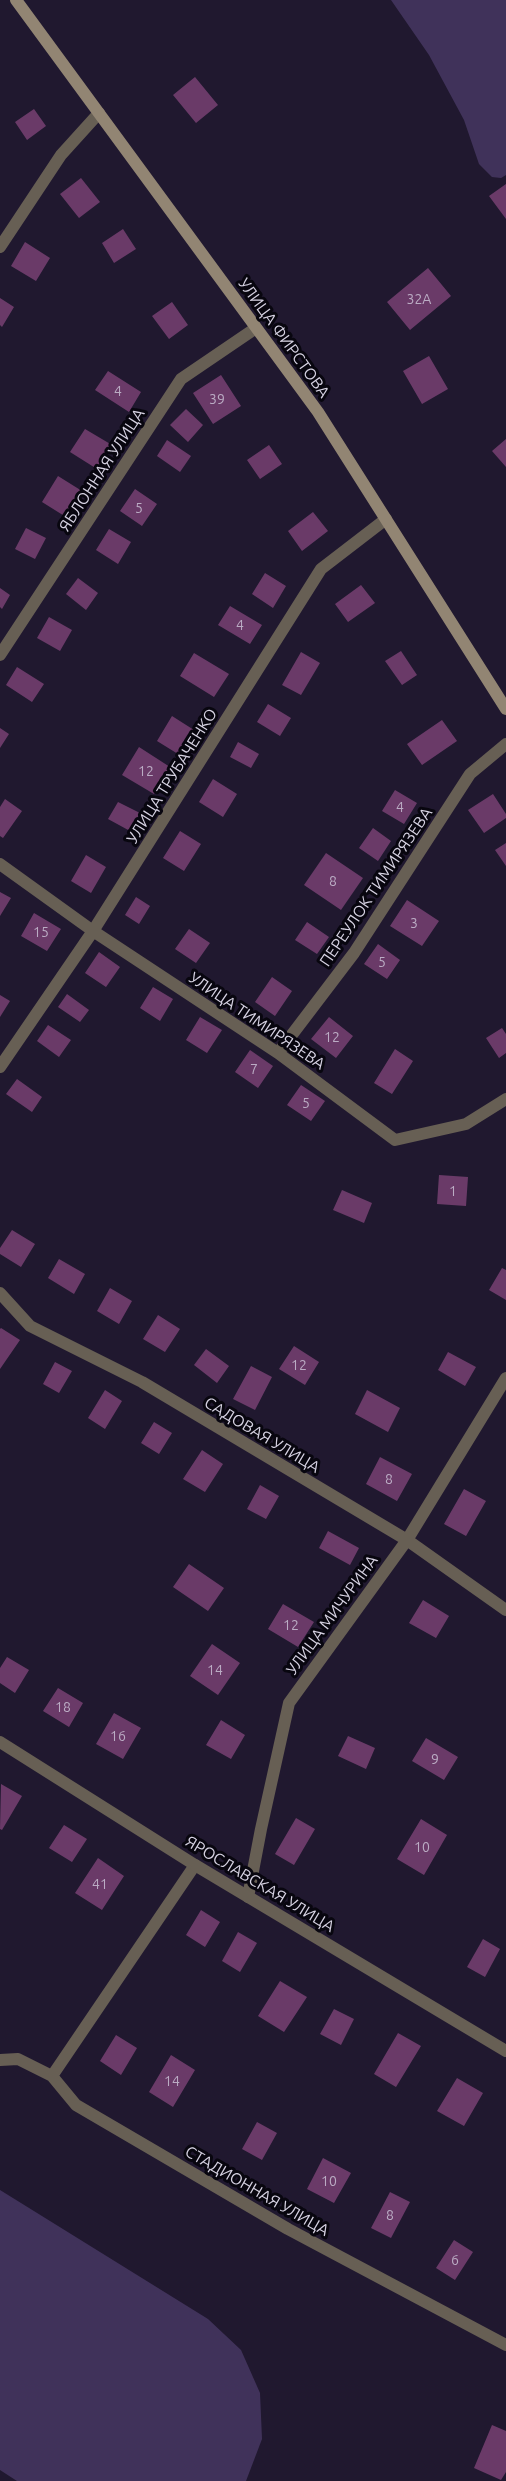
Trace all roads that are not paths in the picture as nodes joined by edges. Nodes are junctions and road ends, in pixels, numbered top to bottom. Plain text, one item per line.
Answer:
1 (16, 0) edge
2 (99, 113) junction
3 (0, 247) edge
4 (256, 328) junction
5 (386, 519) junction
6 (0, 655) edge
7 (506, 705) edge
8 (506, 744) edge
9 (0, 864) edge
10 (93, 931) junction
11 (278, 1053) junction
12 (0, 1067) edge
13 (506, 1099) edge
14 (0, 1293) edge
15 (506, 1378) edge
16 (406, 1540) junction
17 (506, 1610) edge
18 (0, 1742) edge
19 (195, 1865) junction
20 (248, 1897) junction
21 (506, 2051) edge
22 (0, 2060) edge
23 (52, 2076) junction
24 (506, 2345) edge

1 - 2 main road, УЛИЦА ФИРСТОВА
2 - 3 street
2 - 4 main road, УЛИЦА ФИРСТОВА
4 - 5 main road, УЛИЦА ФИРСТОВА
4 - 6 street, ЯБЛОННАЯ УЛИЦА
5 - 7 main road, УЛИЦА ФИРСТОВА
5 - 10 street, УЛИЦА ТРУБАЧЕНКО
8 - 11 street, ПЕРЕУЛОК ТИМИРЯЗЕВА
9 - 10 street, УЛИЦА ТИМИРЯЗЕВА
10 - 11 street, УЛИЦА ТИМИРЯЗЕВА
10 - 12 street, УЛИЦА ТРУБАЧЕНКО
11 - 13 street, УЛИЦА ТИМИРЯЗЕВА
14 - 16 street, САДОВАЯ УЛИЦА
15 - 16 street, УЛИЦА МИЧУРИНА
16 - 17 street, САДОВАЯ УЛИЦА
16 - 20 street, УЛИЦА МИЧУРИНА
18 - 19 street, ЯРОСЛАВСКАЯ УЛИЦА
19 - 20 street, ЯРОСЛАВСКАЯ УЛИЦА
19 - 23 street
20 - 21 street, ЯРОСЛАВСКАЯ УЛИЦА
22 - 23 street, СТАДИОННАЯ УЛИЦА
23 - 24 street, СТАДИОННАЯ УЛИЦА

